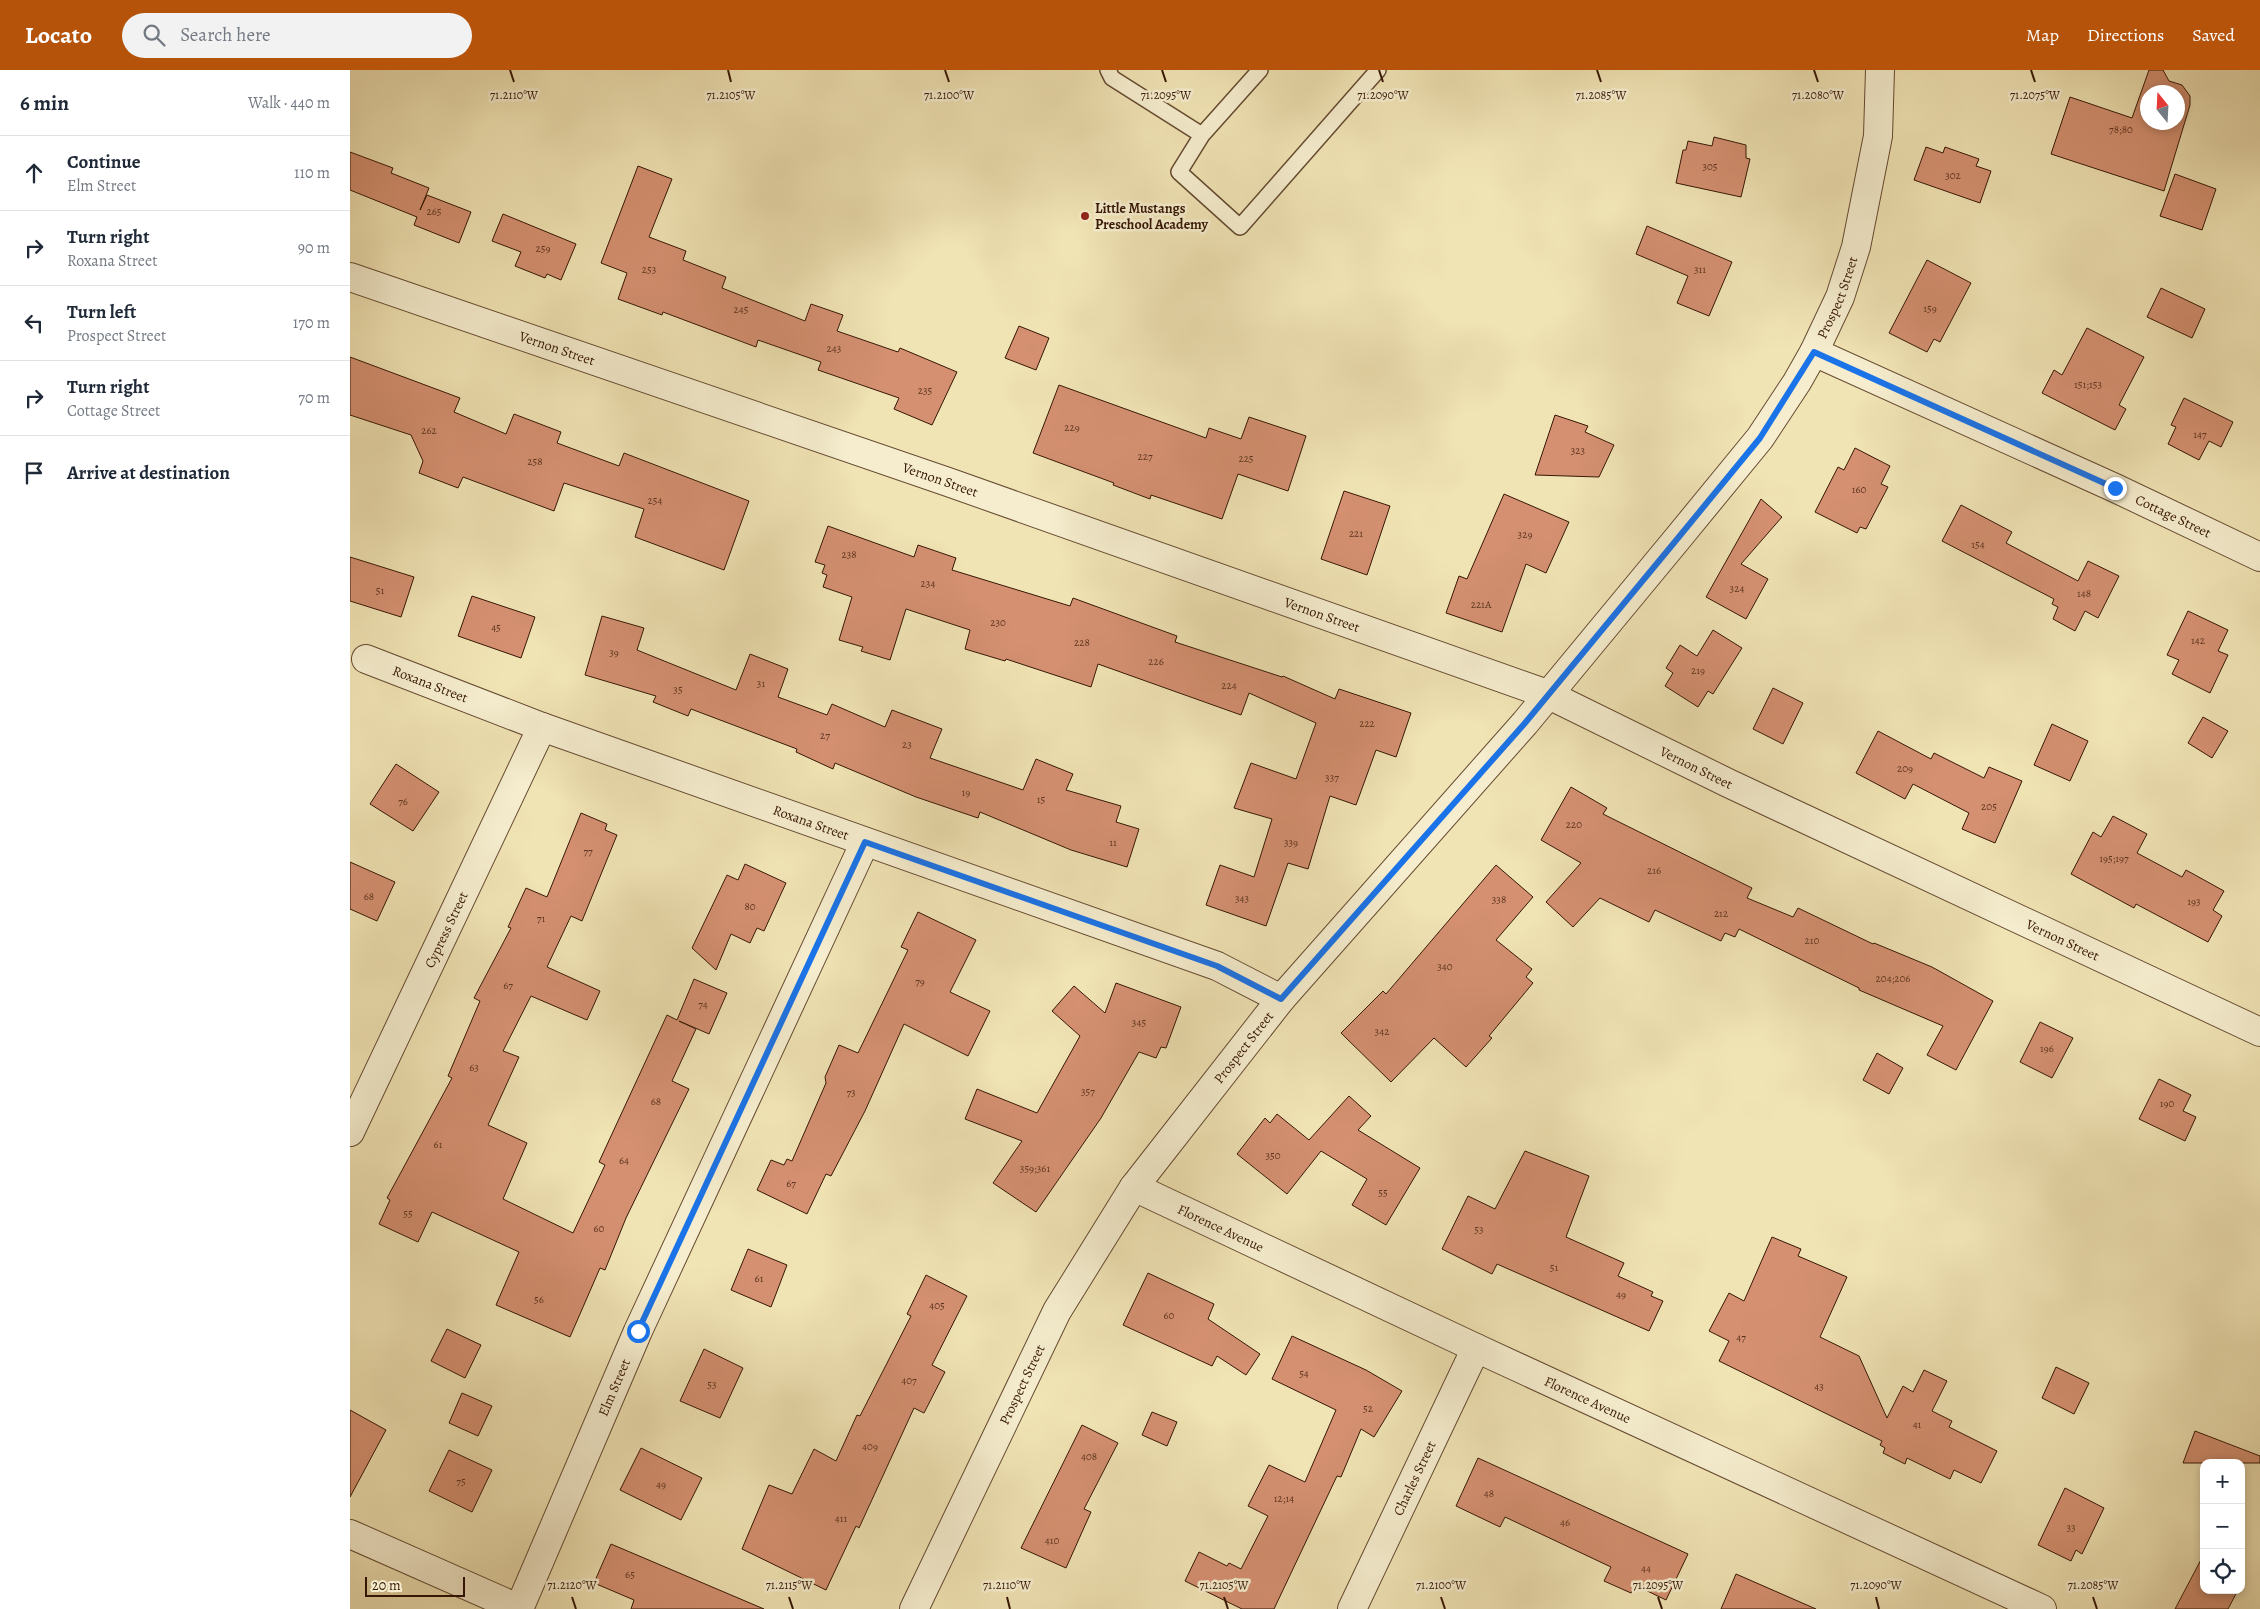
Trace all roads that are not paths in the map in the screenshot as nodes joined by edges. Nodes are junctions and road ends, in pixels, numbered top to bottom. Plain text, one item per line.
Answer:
1 (1108, 70) edge
2 (1260, 70) edge
3 (1378, 70) edge
4 (1880, 70) edge
5 (1202, 135) junction
6 (350, 277) edge
7 (1814, 352) junction
8 (2260, 557) edge
9 (366, 659) dead end
10 (1547, 694) junction
11 (542, 727) junction
12 (865, 842) junction
13 (1281, 999) junction
14 (2260, 1032) edge
15 (350, 1132) edge
16 (1134, 1187) junction
17 (1476, 1348) junction
18 (350, 1534) edge
19 (520, 1609) edge
20 (914, 1609) edge
21 (1352, 1609) edge
22 (2042, 1609) edge

1 - 5 lane
2 - 5 lane
3 - 5 lane
4 - 7 street, Prospect Street
6 - 10 street, Vernon Street
7 - 8 street, Cottage Street
7 - 10 street, Prospect Street
9 - 11 street, Roxana Street
10 - 13 street, Prospect Street
10 - 14 street, Vernon Street
11 - 12 street, Roxana Street
11 - 15 street, Cypress Street
12 - 13 street, Roxana Street
12 - 19 street, Elm Street
13 - 16 street, Prospect Street
16 - 17 street, Florence Avenue
16 - 20 street, Prospect Street
17 - 21 street, Charles Street
17 - 22 street, Florence Avenue
18 - 19 street

